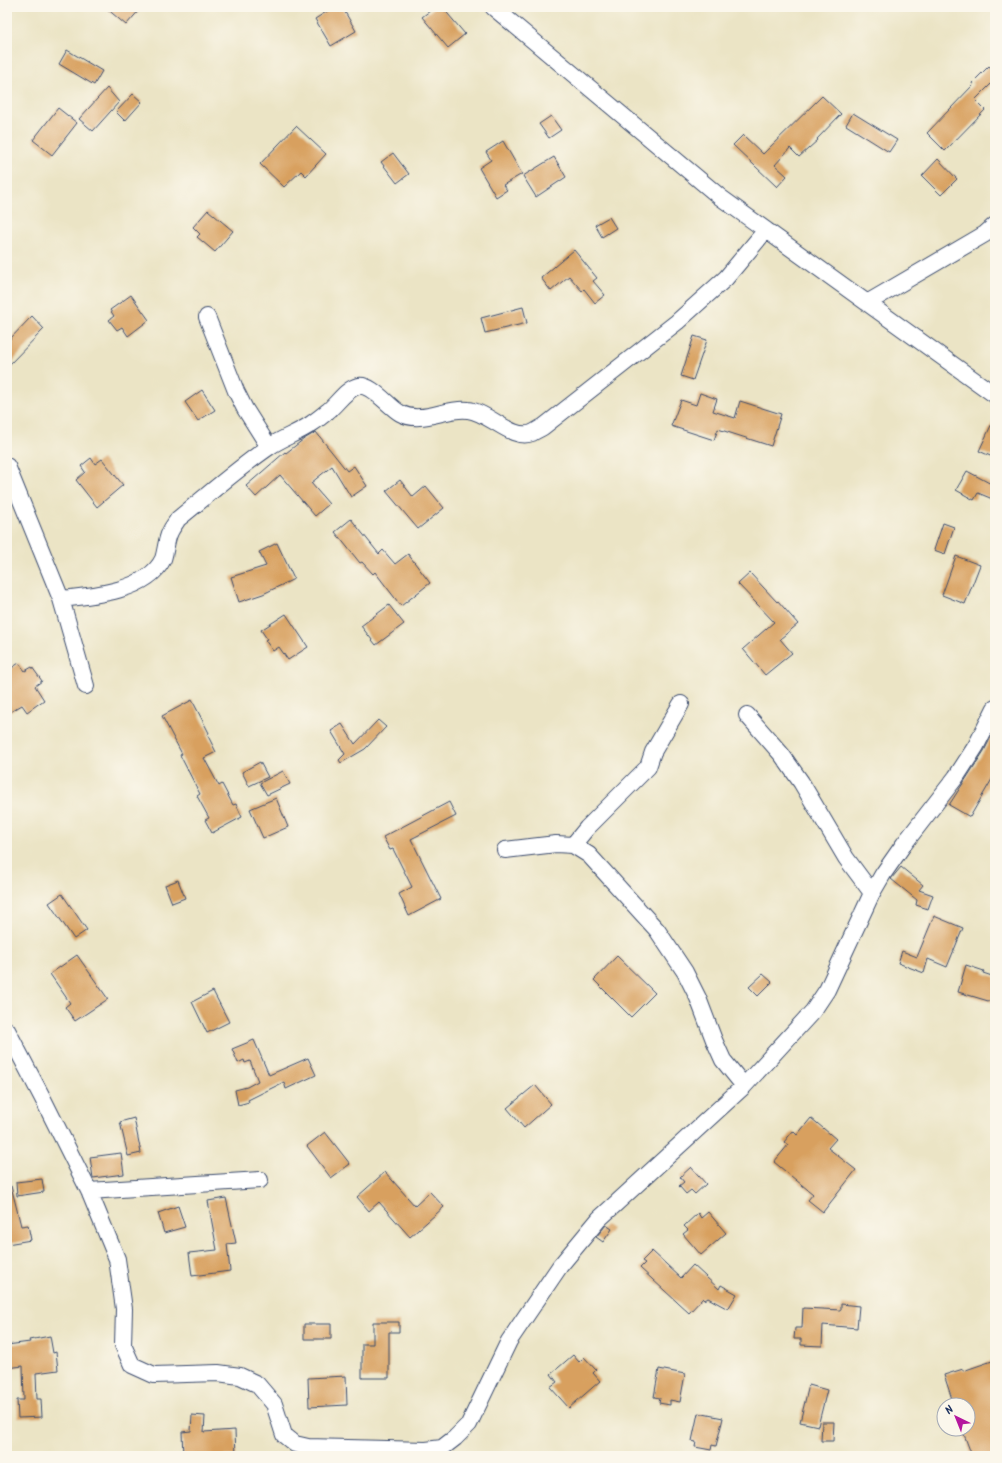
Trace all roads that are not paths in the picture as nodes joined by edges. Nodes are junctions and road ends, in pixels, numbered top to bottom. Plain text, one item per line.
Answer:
1 (493, 7) edge
2 (995, 225) edge
3 (766, 230) junction
4 (867, 302) junction
5 (207, 318) dead end
6 (995, 395) edge
7 (270, 447) junction
8 (7, 466) edge
9 (61, 599) junction
10 (86, 686) dead end
11 (681, 704) dead end
12 (995, 708) edge
13 (747, 715) dead end
14 (573, 845) junction
15 (504, 850) dead end
16 (872, 893) junction
17 (7, 1030) edge
18 (744, 1086) junction
19 (260, 1180) dead end
20 (89, 1191) junction
21 (445, 1452) edge

1 - 3 street
2 - 4 street
3 - 4 street
3 - 7 street
4 - 6 street
5 - 7 street
7 - 9 street
8 - 9 street
9 - 10 street
11 - 14 street
12 - 16 street
13 - 16 street
14 - 15 street
14 - 18 street
16 - 18 street
17 - 20 street
18 - 21 street
19 - 20 street
20 - 21 street

